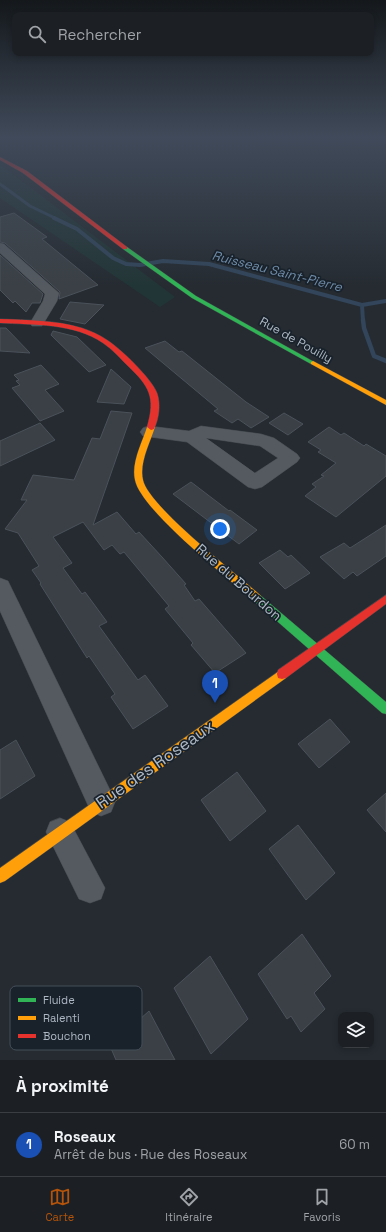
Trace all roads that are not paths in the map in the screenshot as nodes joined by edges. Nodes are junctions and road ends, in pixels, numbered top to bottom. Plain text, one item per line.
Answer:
1 (45, 187) edge
2 (0, 247) edge
3 (0, 321) edge
4 (37, 323) junction
5 (386, 403) edge
6 (149, 432) junction
7 (192, 437) junction
8 (0, 587) edge
9 (386, 599) edge
10 (316, 650) junction
11 (386, 709) edge
12 (101, 802) junction
13 (60, 832) junction
14 (0, 876) edge
15 (90, 888) dead end

1 - 5 street, Rue de Pouilly
2 - 4 street
3 - 4 street, Rue du Bourdon
4 - 6 street, Rue du Bourdon
6 - 7 street
6 - 10 street, Rue du Bourdon
7 - 7 street
8 - 12 street
9 - 10 street, Rue des Roseaux
10 - 11 street, Rue du Bourdon
10 - 12 street, Rue des Roseaux
12 - 13 street, Rue des Roseaux
13 - 14 street, Rue des Roseaux
13 - 15 street

